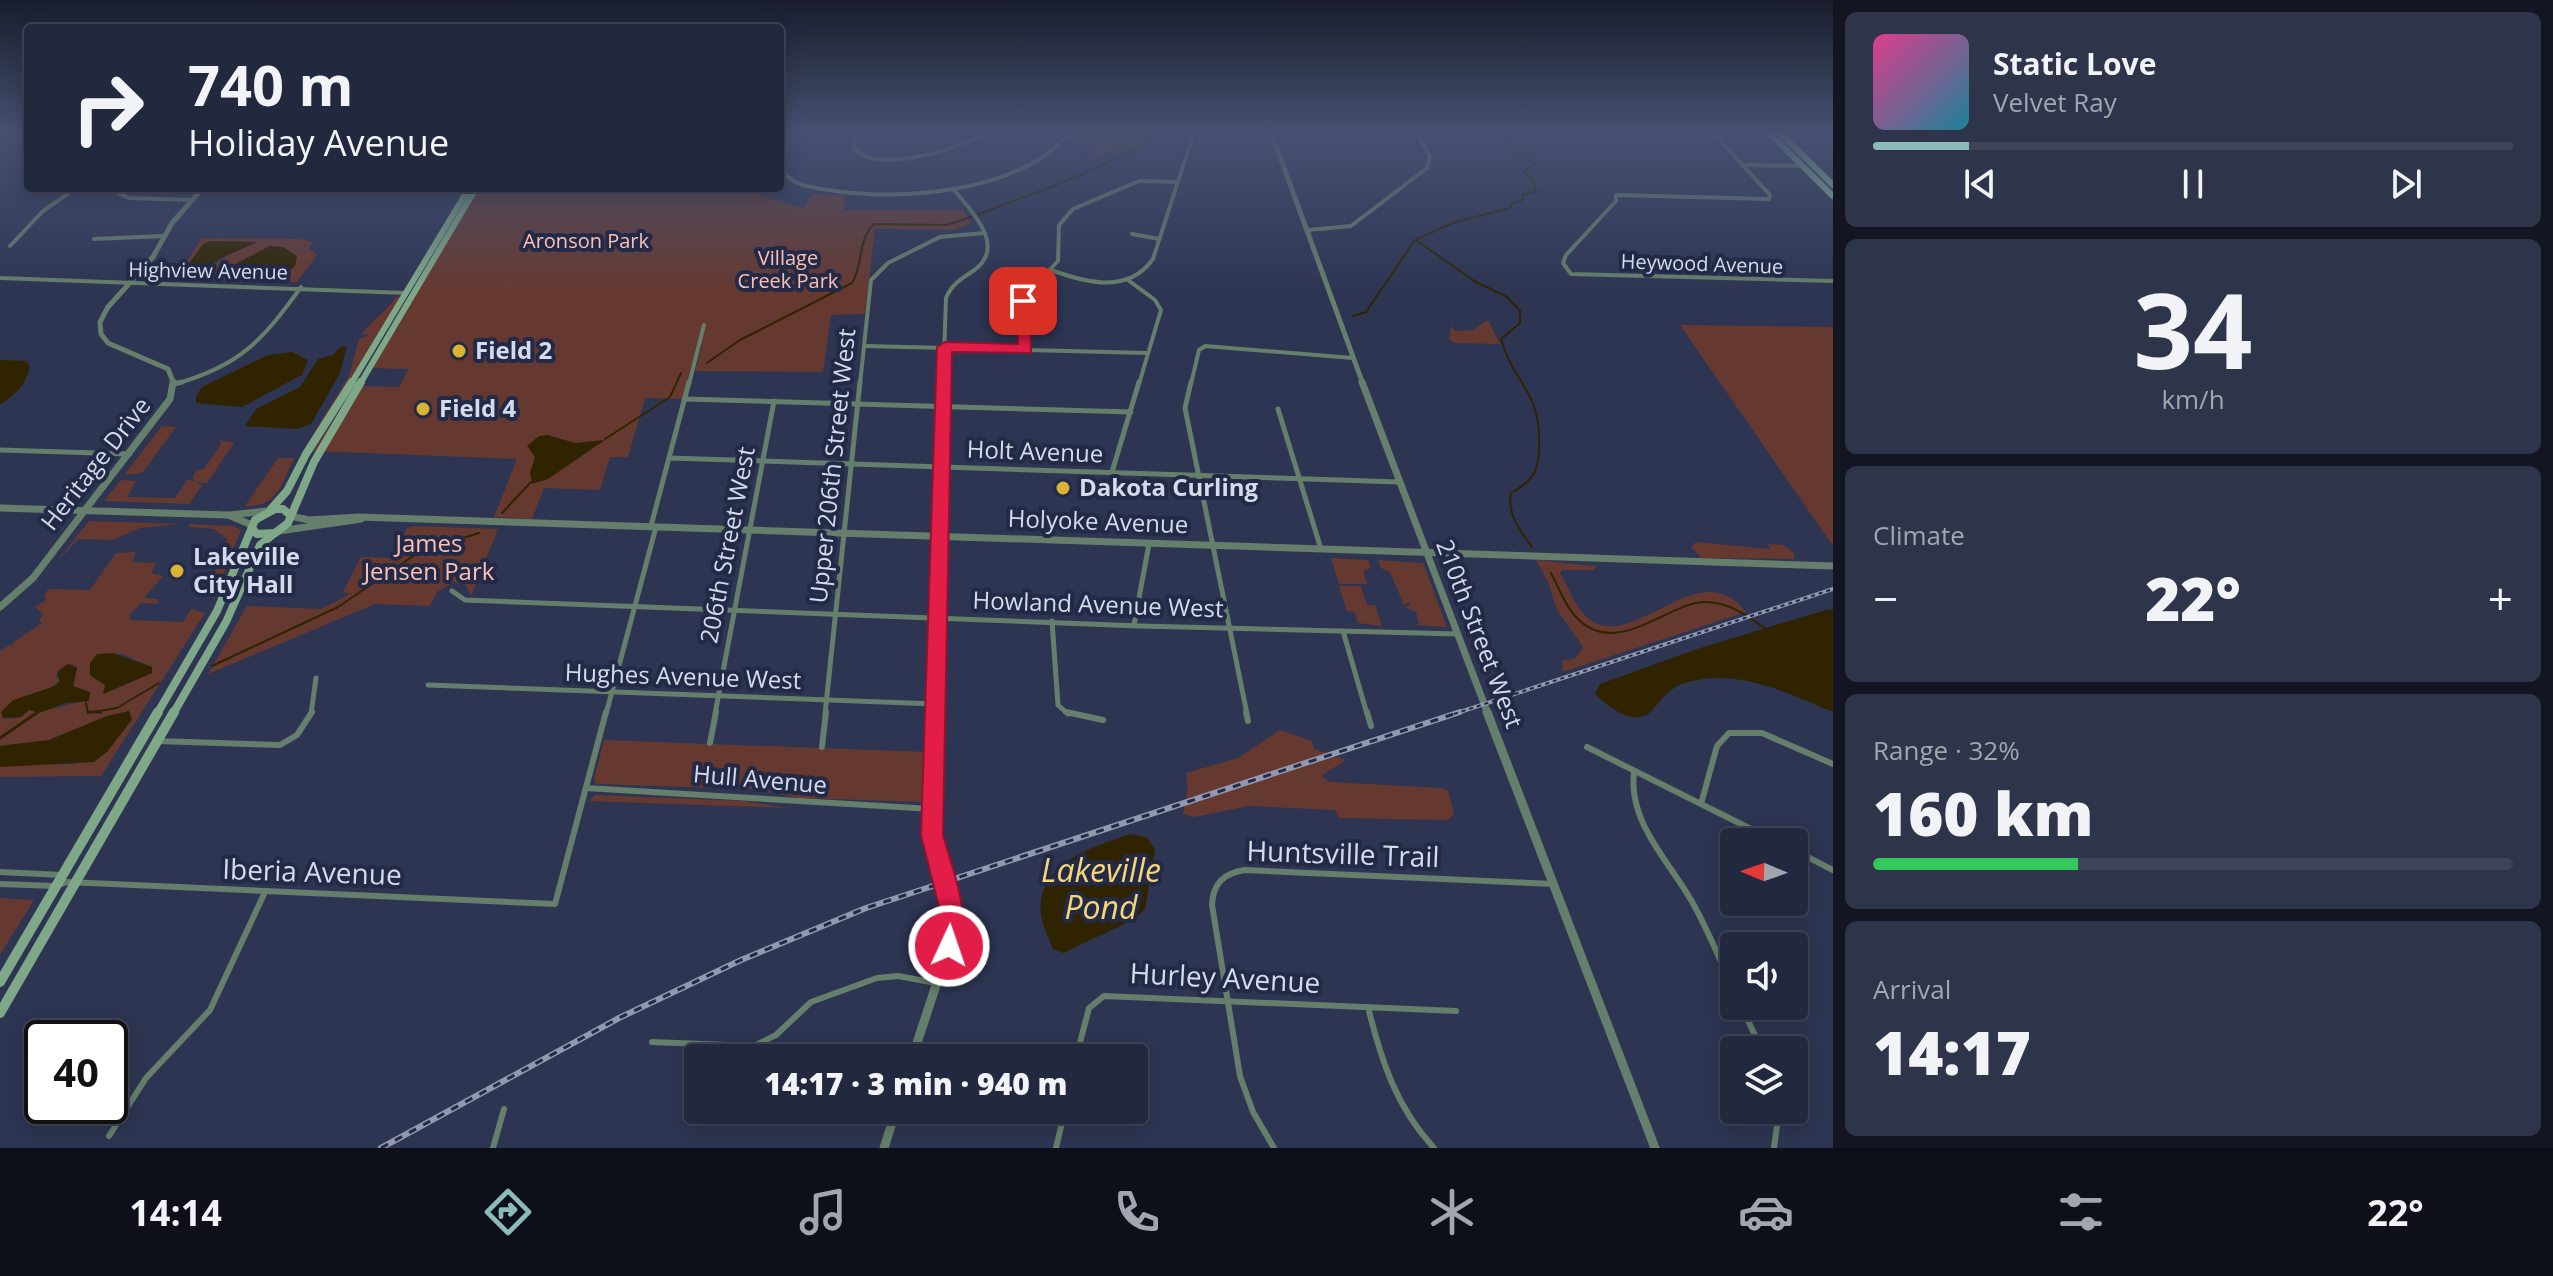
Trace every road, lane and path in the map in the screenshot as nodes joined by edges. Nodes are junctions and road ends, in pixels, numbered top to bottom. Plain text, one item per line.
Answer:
1 (801, 186) edge
2 (966, 186) edge
3 (1128, 186) edge
4 (1177, 186) edge
5 (1291, 186) edge
6 (1404, 186) edge
7 (1762, 186) edge
8 (954, 190) junction
9 (70, 192) edge
10 (116, 192) edge
11 (199, 192) edge
12 (467, 192) edge
13 (474, 192) edge
14 (192, 200) junction
15 (1308, 230) junction
16 (984, 233) junction
17 (1132, 234) dead end
18 (163, 236) junction
19 (94, 239) dead end
20 (1159, 239) junction
21 (10, 246) dead end
22 (1051, 270) junction
23 (0, 278) edge
24 (1128, 280) junction
25 (1833, 281) edge
26 (130, 283) junction
27 (301, 287) junction
28 (411, 294) junction
29 (704, 325) dead end
30 (865, 346) junction
31 (945, 347) junction
32 (1026, 349) junction
33 (1148, 353) junction
34 (1353, 358) junction
35 (174, 384) junction
36 (685, 399) junction
37 (774, 401) junction
38 (858, 403) junction
39 (944, 406) junction
40 (1278, 409) dead end
41 (1131, 412) junction
42 (0, 450) edge
43 (130, 454) junction
44 (669, 458) junction
45 (762, 461) junction
46 (851, 464) junction
47 (942, 467) junction
48 (1112, 472) junction
49 (1198, 475) junction
50 (1298, 478) junction
51 (1399, 482) junction
52 (0, 508) edge
53 (85, 510) junction
54 (268, 510) junction
55 (228, 515) junction
56 (290, 516) junction
57 (361, 519) junction
58 (252, 526) junction
59 (653, 527) junction
60 (749, 530) junction
61 (277, 532) junction
62 (844, 533) junction
63 (939, 537) junction
64 (1149, 544) junction
65 (1211, 546) junction
66 (1321, 549) junction
67 (1426, 552) junction
68 (1833, 566) edge
69 (452, 591) dead end
70 (636, 605) junction
71 (0, 607) edge
72 (734, 609) junction
73 (835, 613) junction
74 (938, 617) junction
75 (1052, 621) junction
76 (1134, 625) junction
77 (1228, 628) junction
78 (1343, 631) junction
79 (1458, 634) junction
80 (316, 678) dead end
81 (428, 685) dead end
82 (611, 692) junction
83 (718, 696) junction
84 (826, 700) junction
85 (936, 704) junction
86 (1103, 720) dead end
87 (1248, 721) dead end
88 (1371, 726) dead end
89 (156, 741) junction
90 (710, 743) dead end
91 (822, 747) dead end
92 (1587, 747) dead end
93 (1833, 764) edge
94 (1634, 772) junction
95 (586, 788) junction
96 (1701, 804) junction
97 (932, 809) junction
98 (1749, 828) edge
99 (1808, 857) edge
100 (1833, 870) edge
101 (0, 872) edge
102 (66, 881) junction
103 (0, 884) edge
104 (1555, 884) junction
105 (265, 892) junction
106 (1720, 961) edge
107 (0, 982) edge
108 (936, 983) junction
109 (1227, 1000) junction
110 (1368, 1007) junction
111 (1456, 1011) dead end
112 (0, 1013) edge
113 (652, 1042) dead end
114 (916, 1044) edge
115 (1080, 1044) edge
116 (504, 1109) dead end
117 (892, 1124) edge
118 (1062, 1124) edge
119 (1777, 1124) edge
120 (109, 1136) dead end
121 (493, 1148) edge
122 (884, 1148) edge
123 (1056, 1148) edge
124 (1274, 1148) edge
125 (1434, 1148) edge
126 (1655, 1148) edge
127 (1774, 1148) edge

1 - 8 street
2 - 8 street
3 - 22 street
4 - 20 street
5 - 15 street, 210th Street West
6 - 15 street
7 - 25 street, Heywood Avenue
8 - 16 street
9 - 21 street
10 - 14 street
11 - 14 street
12 - 28 main road
13 - 28 main road
14 - 18 street
15 - 34 street, 210th Street West
16 - 30 street, Upper 206th Street West
16 - 31 street
17 - 20 street
18 - 19 street
18 - 26 street
20 - 24 street
22 - 24 street
22 - 32 street
23 - 26 street, Highview Avenue
24 - 33 street
26 - 27 street, Highview Avenue
26 - 35 street, Heritage Drive
27 - 28 street, Highview Avenue
27 - 35 street
28 - 54 main road
28 - 56 main road
29 - 36 street
30 - 31 street
30 - 38 street, Upper 206th Street West
31 - 32 street
31 - 39 street
32 - 33 street
33 - 41 street
34 - 49 street
34 - 51 street, 210th Street West
35 - 43 street, Heritage Drive
36 - 37 street
36 - 44 street
37 - 38 street
37 - 45 street, 206th Street West
38 - 39 street
38 - 46 street, Upper 206th Street West
39 - 41 street
39 - 47 street
40 - 50 street
41 - 48 street
42 - 43 street
43 - 53 street, Heritage Drive
44 - 45 street, Holt Avenue
44 - 59 street
45 - 46 street, Holt Avenue
45 - 60 street, 206th Street West
46 - 47 street, Holt Avenue
46 - 62 street, Upper 206th Street West
47 - 48 street, Holt Avenue
47 - 63 street
48 - 49 street, Holt Avenue
49 - 50 street, Holt Avenue
49 - 65 street
50 - 51 street, Holt Avenue
50 - 66 street
51 - 67 street, 210th Street West
52 - 53 street
53 - 55 street
53 - 71 street, Heritage Drive
54 - 55 street
54 - 56 main road
54 - 58 main road
55 - 58 street
56 - 57 street, Holyoke Avenue
56 - 61 main road
57 - 59 street, Holyoke Avenue
57 - 61 street, Holyoke Avenue
58 - 61 main road
58 - 102 main road
59 - 60 street, Holyoke Avenue
59 - 70 street
60 - 62 street, Holyoke Avenue
60 - 72 street, 206th Street West
61 - 89 main road
62 - 63 street, Holyoke Avenue
62 - 73 street, Upper 206th Street West
63 - 64 street, Holyoke Avenue
63 - 74 street
64 - 65 street, Holyoke Avenue
64 - 76 street
65 - 66 street, Holyoke Avenue
65 - 77 street
66 - 67 street, Holyoke Avenue
67 - 68 street, Holyoke Avenue
67 - 79 street, 210th Street West
69 - 70 street, Howland Avenue West
70 - 72 street, Howland Avenue West
70 - 82 street
72 - 73 street, Howland Avenue West
72 - 83 street, 206th Street West
73 - 74 street, Howland Avenue West
73 - 84 street, Upper 206th Street West
74 - 75 street, Howland Avenue West
74 - 85 street
75 - 76 street, Howland Avenue West
75 - 86 street
76 - 77 street, Howland Avenue West
77 - 78 street, Howland Avenue West
77 - 87 street
78 - 79 street, Howland Avenue West
78 - 88 street
79 - 104 street, 210th Street West
80 - 89 street
81 - 82 street, Hughes Avenue West
82 - 83 street, Hughes Avenue West
82 - 95 street
83 - 84 street, Hughes Avenue West
83 - 90 street, 206th Street West
84 - 85 street, Hughes Avenue West
84 - 91 street, Upper 206th Street West
85 - 97 street
89 - 102 main road
92 - 94 street
93 - 96 street
94 - 96 street
94 - 106 street
95 - 97 street, Hull Avenue
95 - 105 street, Iberia Avenue
96 - 98 street
97 - 108 street
99 - 100 street
101 - 102 street, Iberia Avenue
102 - 103 street, Iberia Avenue
102 - 105 street, Iberia Avenue
102 - 107 main road
102 - 112 main road
104 - 109 street, Huntsville Trail
104 - 126 street, 210th Street West
105 - 120 street
108 - 113 street
108 - 114 street
109 - 110 street, Hurley Avenue
109 - 115 street, Hurley Avenue
109 - 124 street, Huntsville Trail
110 - 111 street, Hurley Avenue
110 - 125 street
116 - 121 street
117 - 122 street
118 - 123 street
119 - 127 street

